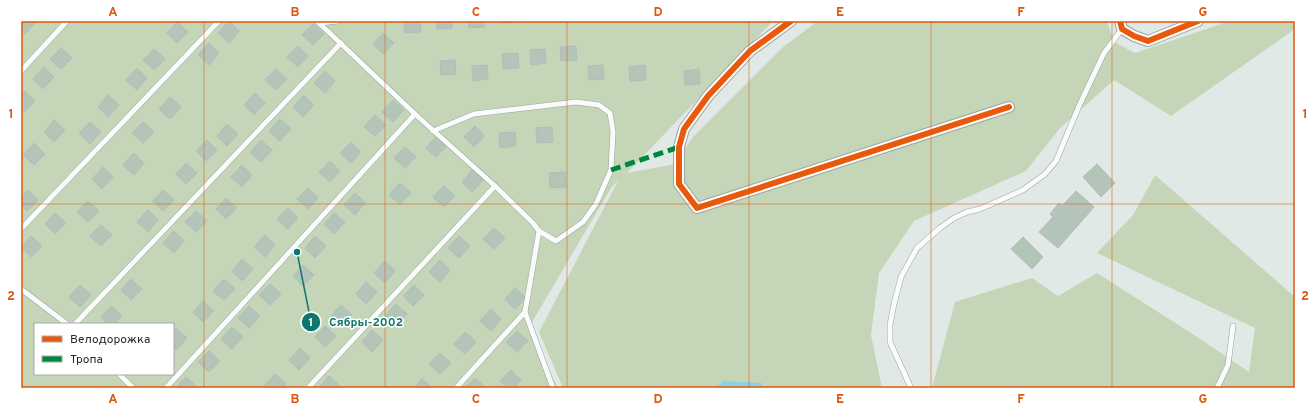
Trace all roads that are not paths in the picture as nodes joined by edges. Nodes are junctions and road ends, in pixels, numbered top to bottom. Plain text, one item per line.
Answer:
1 (67, 21) edge
2 (219, 21) edge
3 (338, 21) edge
4 (791, 21) edge
5 (1198, 21) edge
6 (318, 22) edge
7 (1121, 25) edge
8 (341, 43) junction
9 (21, 71) edge
10 (1010, 107) dead end
11 (415, 114) junction
12 (433, 131) junction
13 (495, 186) junction
14 (21, 229) edge
15 (539, 231) junction
16 (21, 289) edge
17 (525, 312) junction
18 (66, 323) edge
19 (77, 323) edge
20 (1233, 326) dead end
21 (119, 375) edge
22 (133, 388) edge
23 (166, 388) edge
24 (308, 388) edge
25 (456, 388) edge
26 (553, 388) edge
27 (911, 388) edge
28 (1217, 388) edge

1 - 9 lane
2 - 14 lane
3 - 6 lane
4 - 10 street
5 - 7 street
6 - 8 lane
7 - 27 lane
8 - 11 lane
8 - 19 lane
11 - 12 lane
11 - 23 lane
12 - 13 lane
12 - 15 lane
13 - 15 lane
13 - 24 lane
15 - 17 lane
16 - 18 lane
17 - 25 lane
17 - 26 lane
20 - 28 lane
21 - 22 lane

